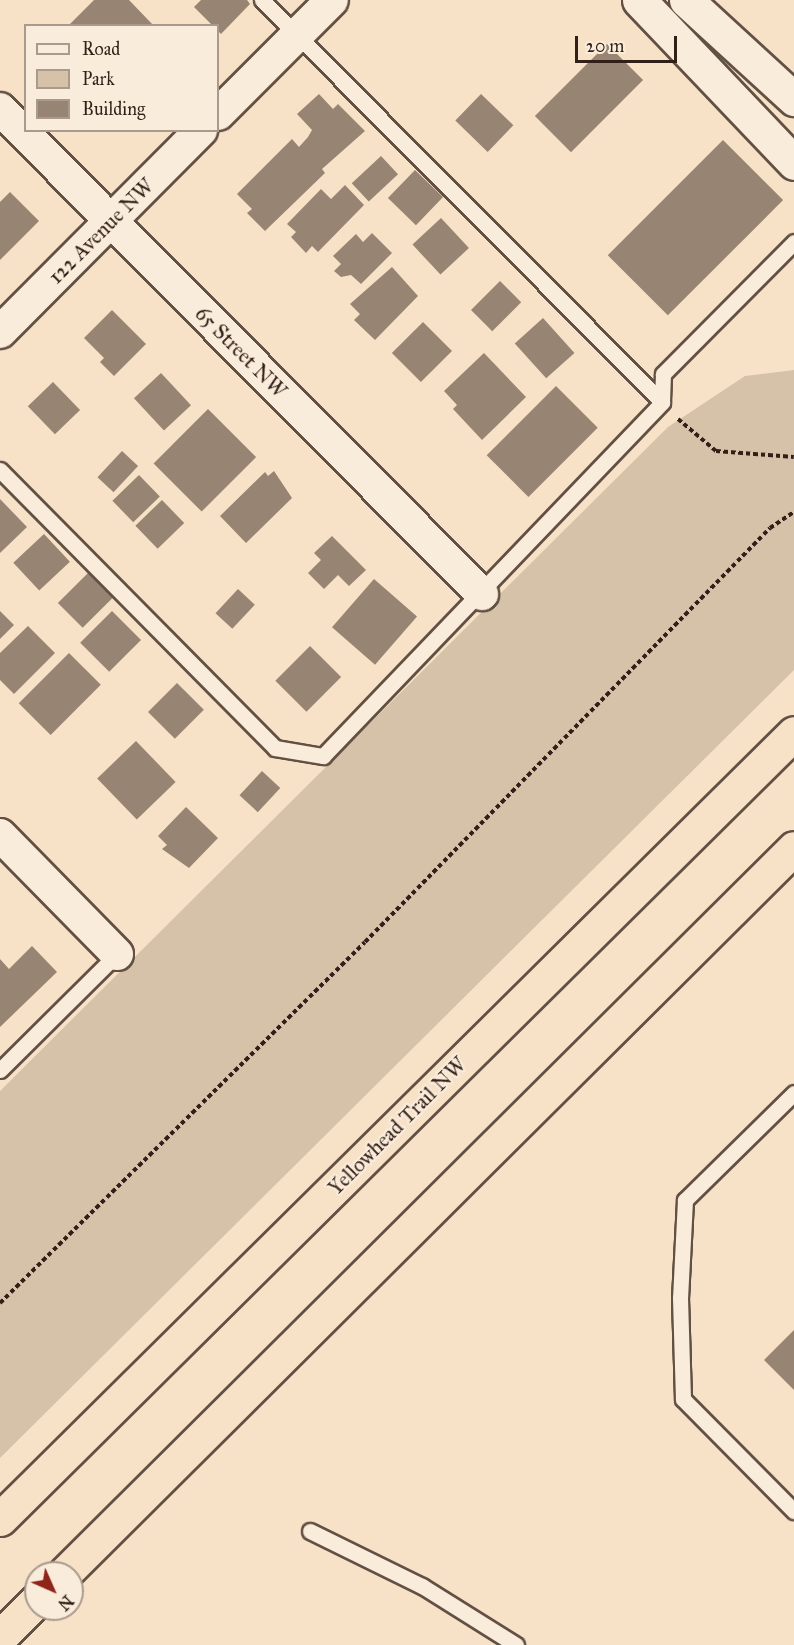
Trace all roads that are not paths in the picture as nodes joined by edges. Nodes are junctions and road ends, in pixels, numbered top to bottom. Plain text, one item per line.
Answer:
1 (261, 0) edge
2 (332, 0) edge
3 (639, 0) edge
4 (686, 0) edge
5 (297, 35) junction
6 (794, 99) edge
7 (0, 109) edge
8 (219, 113) edge
9 (199, 132) edge
10 (794, 162) edge
11 (111, 221) junction
12 (794, 242) edge
13 (0, 332) edge
14 (662, 402) junction
15 (0, 470) edge
16 (482, 594) junction
17 (794, 733) edge
18 (0, 835) edge
19 (794, 848) edge
20 (117, 954) joint
21 (0, 1070) edge
22 (794, 1093) edge
23 (794, 1511) edge
24 (0, 1519) edge
25 (310, 1531) dead end
26 (77, 1561) edge
27 (24, 1614) edge
28 (0, 1637) edge
29 (516, 1645) edge

1 - 5 lane
2 - 5 street
3 - 10 main road
4 - 6 main road
5 - 8 street
5 - 14 lane
7 - 11 street, 65 Street NW
9 - 11 street, 122 Avenue NW
11 - 13 street, 122 Avenue NW
11 - 16 street, 65 Street NW
12 - 14 lane
14 - 16 lane
15 - 16 lane
17 - 24 highway, Yellowhead Trail NW
18 - 20 street
19 - 26 highway
20 - 21 lane
22 - 23 lane
25 - 29 lane
27 - 28 highway

